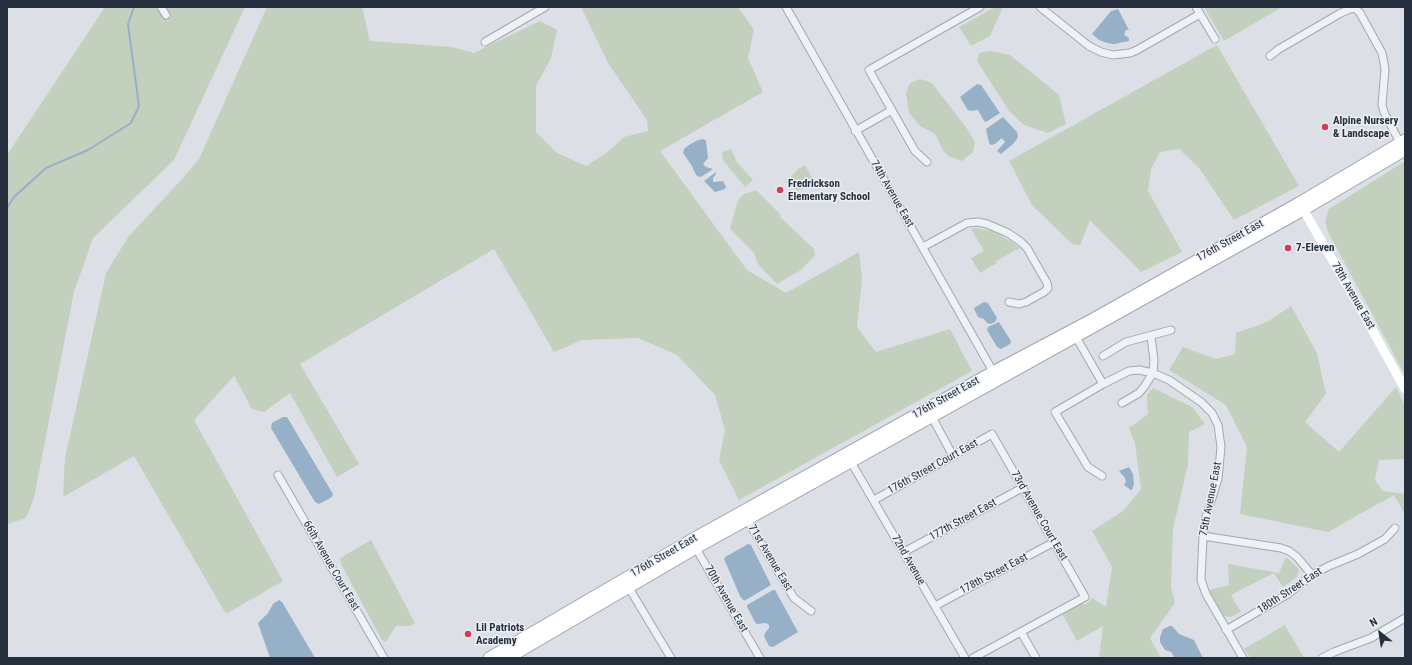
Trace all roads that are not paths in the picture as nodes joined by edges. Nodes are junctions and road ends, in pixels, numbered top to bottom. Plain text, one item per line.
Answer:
1 (161, 7) edge
2 (545, 7) edge
3 (786, 7) edge
4 (980, 7) edge
5 (1040, 7) edge
6 (1196, 7) edge
7 (1200, 14) junction
8 (166, 15) dead end
9 (1215, 39) dead end
10 (485, 42) dead end
11 (1270, 56) dead end
12 (892, 110) junction
13 (855, 131) junction
14 (1403, 144) edge
15 (927, 162) dead end
16 (1301, 206) junction
17 (923, 247) junction
18 (1009, 302) dead end
19 (1095, 318) junction
20 (1170, 330) dead end
21 (1151, 336) junction
22 (1076, 337) junction
23 (1103, 356) dead end
24 (1153, 373) junction
25 (996, 376) junction
26 (1103, 384) junction
27 (1405, 389) edge
28 (1122, 403) dead end
29 (932, 417) junction
30 (992, 434) joint
31 (953, 456) junction
32 (851, 462) junction
33 (278, 475) dead end
34 (1102, 476) dead end
35 (1022, 488) junction
36 (874, 500) junction
37 (747, 520) junction
38 (1395, 528) dead end
39 (1203, 536) junction
40 (1054, 542) junction
41 (694, 544) junction
42 (904, 552) junction
43 (1312, 575) junction
44 (629, 588) junction
45 (935, 606) junction
46 (811, 611) dead end
47 (1405, 618) edge
48 (1226, 630) junction
49 (1021, 632) junction
50 (384, 658) edge
51 (489, 658) edge
52 (508, 658) edge
53 (671, 658) edge
54 (760, 658) edge
55 (965, 658) edge
56 (973, 658) edge
57 (1036, 658) edge
58 (1243, 658) edge
59 (1324, 658) edge

1 - 8 street
2 - 10 street
3 - 13 street, 74th Avenue East
4 - 12 street
5 - 7 street
6 - 7 street
7 - 9 street
11 - 14 street
12 - 13 street
12 - 15 street
13 - 17 street, 74th Avenue East
14 - 16 main road, 176th Street East
16 - 19 main road, 176th Street East
16 - 22 main road, 176th Street East
16 - 27 street, 78th Avenue East
17 - 18 street
17 - 25 street, 74th Avenue East
19 - 22 main road
19 - 25 main road, 176th Street East
20 - 21 street
21 - 23 street
21 - 24 street
22 - 25 main road, 176th Street East
22 - 26 street
24 - 26 street, 75th Avenue East
24 - 28 street
24 - 39 street, 75th Avenue East
25 - 29 main road, 176th Street East
25 - 41 main road, 176th Street East
26 - 34 street, 75th Avenue East
29 - 31 street
29 - 32 main road, 176th Street East
30 - 31 street, 176th Street Court East
30 - 35 street, 73rd Avenue Court East
31 - 36 street, 176th Street Court East
32 - 36 street, 72nd Avenue
32 - 37 main road, 176th Street East
33 - 50 street, 66th Avenue Court East
35 - 40 street, 73rd Avenue Court East
35 - 42 street, 177th Street East
36 - 42 street, 72nd Avenue
37 - 41 main road, 176th Street East
37 - 46 street, 71st Avenue East
38 - 43 street, 180th Street East
39 - 43 street
39 - 48 street, 75th Avenue East
40 - 45 street, 178th Street East
40 - 49 street, 73rd Avenue Court East
41 - 44 main road, 176th Street East
41 - 51 main road, 176th Street East
41 - 54 street, 70th Avenue East
42 - 45 street, 72nd Avenue
43 - 48 street, 180th Street East
44 - 52 main road, 176th Street East
44 - 53 street
45 - 55 street, 72nd Avenue
47 - 59 street
48 - 58 street, 75th Avenue East
49 - 56 street
49 - 57 street

